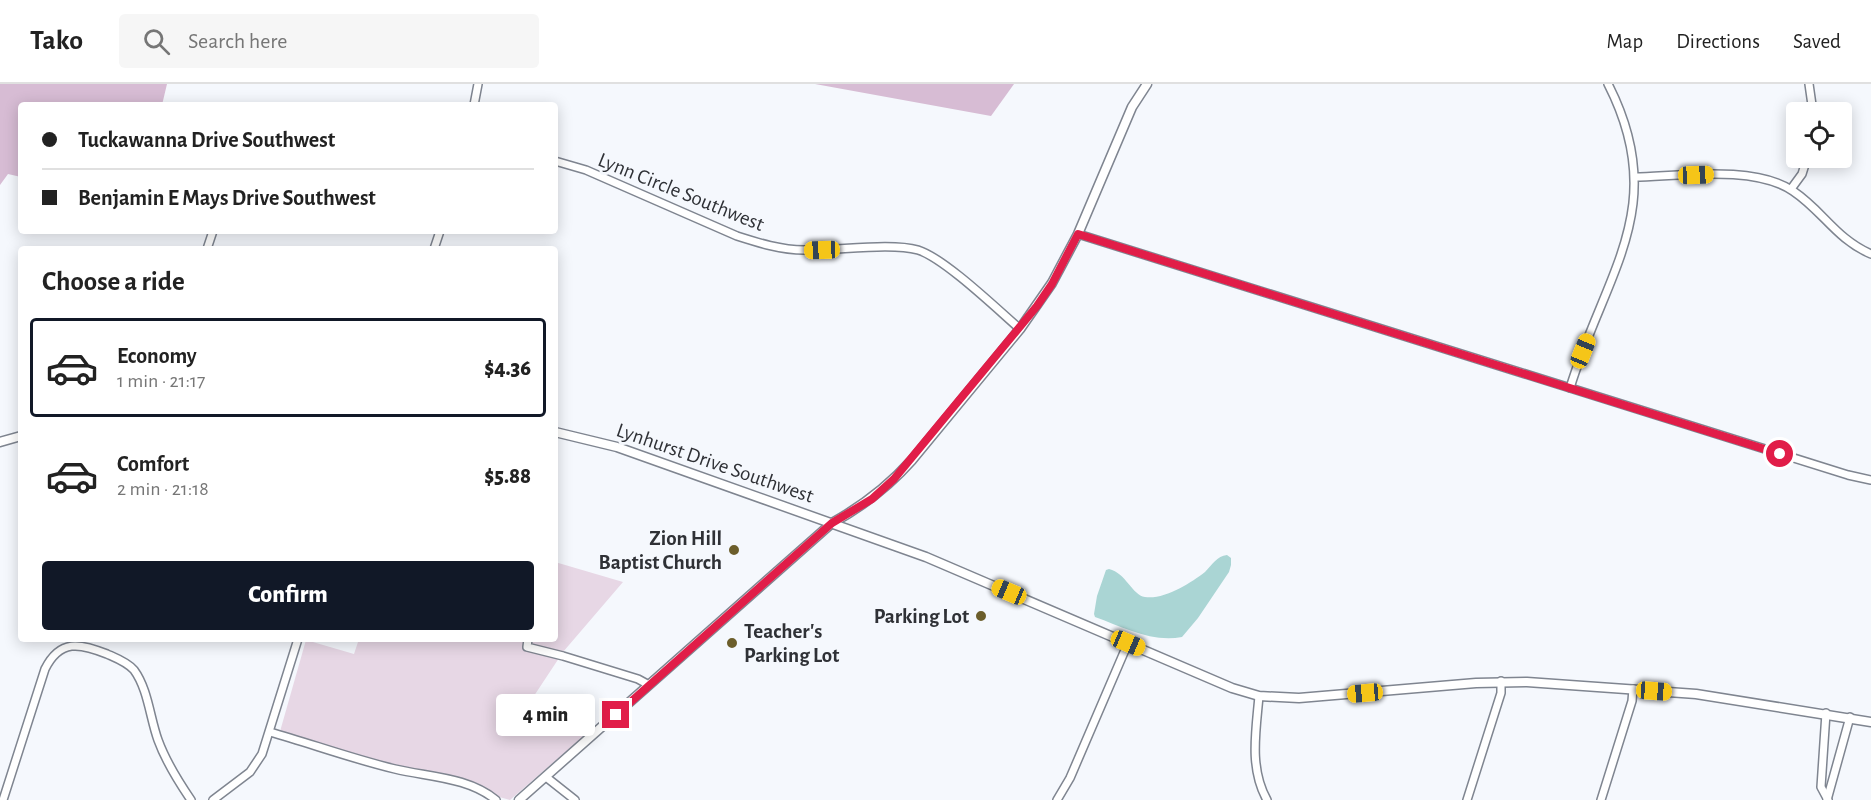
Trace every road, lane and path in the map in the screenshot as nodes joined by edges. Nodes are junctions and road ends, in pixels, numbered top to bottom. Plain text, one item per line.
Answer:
1 (478, 84) edge
2 (1147, 84) edge
3 (1608, 84) edge
4 (1809, 84) edge
5 (475, 102) edge
6 (1812, 102) edge
7 (558, 161) edge
8 (1804, 168) edge
9 (1635, 177) junction
10 (1791, 189) junction
11 (1078, 234) junction
12 (1871, 254) edge
13 (1020, 329) junction
14 (1570, 388) junction
15 (558, 433) edge
16 (18, 436) edge
17 (0, 442) edge
18 (1871, 480) edge
19 (832, 523) junction
20 (297, 642) edge
21 (528, 642) edge
22 (1128, 643) junction
23 (1501, 681) junction
24 (649, 686) junction
25 (1633, 689) junction
26 (1259, 696) junction
27 (1826, 713) junction
28 (1850, 717) junction
29 (1871, 722) edge
30 (270, 732) junction
31 (546, 777) junction
32 (3, 800) edge
33 (191, 800) edge
34 (213, 800) edge
35 (496, 800) edge
36 (519, 800) edge
37 (574, 800) edge
38 (1057, 800) edge
39 (1267, 800) edge
40 (1467, 800) edge
41 (1600, 800) edge
42 (1828, 800) edge

1 - 5 street
2 - 11 street
3 - 9 street
4 - 6 street
7 - 13 street, Lynn Circle Southwest
8 - 10 street
9 - 10 street
9 - 14 street
10 - 12 street
11 - 13 street
11 - 14 street
13 - 19 street
14 - 18 street
15 - 19 street, Lynhurst Drive Southwest
16 - 17 street
19 - 22 street, Lynhurst Drive Southwest
19 - 24 street
20 - 30 street
21 - 24 street
22 - 26 street, Lynhurst Drive Southwest
22 - 38 street
23 - 25 street, Lynhurst Drive Southwest
23 - 26 street, Lynhurst Drive Southwest
23 - 40 street
24 - 31 street
25 - 27 street, Lynhurst Drive Southwest
25 - 41 street
26 - 39 street
27 - 28 street, Lynhurst Drive Southwest
27 - 42 street
28 - 29 street, Lynhurst Drive Southwest
28 - 42 street
30 - 34 street
30 - 35 street
31 - 36 street
31 - 37 street
32 - 33 street

